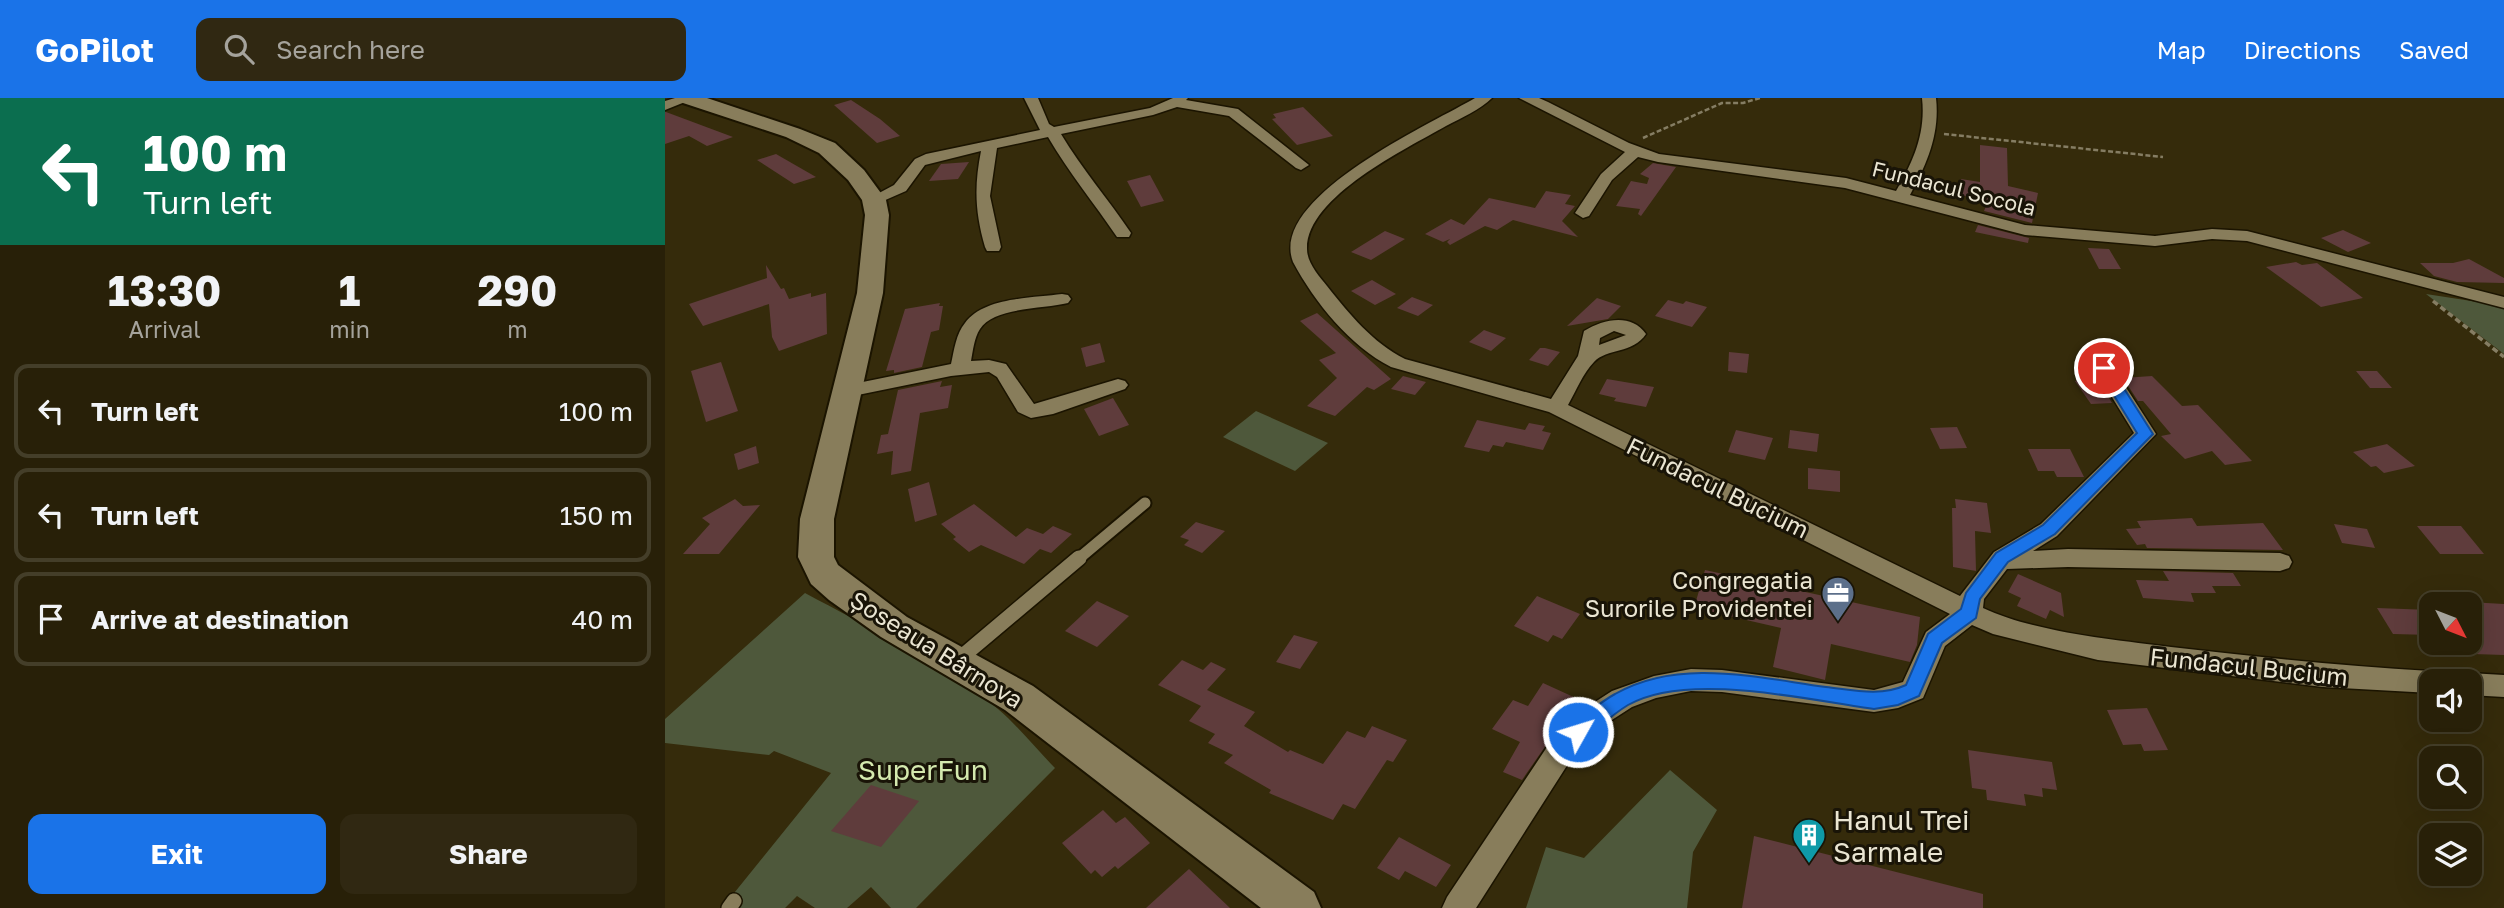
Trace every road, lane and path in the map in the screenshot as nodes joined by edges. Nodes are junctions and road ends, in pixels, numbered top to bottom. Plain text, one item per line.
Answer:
1 (688, 98) edge
2 (1031, 98) edge
3 (1456, 98) edge
4 (1526, 98) edge
5 (1760, 98) edge
6 (1929, 98) edge
7 (1178, 101) edge
8 (1478, 102) edge
9 (665, 106) edge
10 (1928, 132) junction
11 (1054, 134) junction
12 (990, 145) junction
13 (1627, 149) junction
14 (2163, 157) dead end
15 (1301, 165) dead end
16 (1902, 195) junction
17 (874, 200) junction
18 (1583, 213) dead end
19 (1123, 233) dead end
20 (993, 247) dead end
21 (2403, 278) junction
22 (1062, 299) dead end
23 (2504, 303) edge
24 (1588, 356) dead end
25 (2504, 357) edge
26 (2104, 368) dead end
27 (959, 369) junction
28 (1118, 385) dead end
29 (848, 391) junction
30 (1556, 407) junction
31 (1145, 503) dead end
32 (2002, 558) junction
33 (2280, 562) dead end
34 (1970, 613) junction
35 (957, 661) junction
36 (2419, 681) edge
37 (2482, 685) edge
38 (2504, 686) edge
39 (1297, 908) edge
40 (1458, 908) edge

1 - 9 street
1 - 17 main road
2 - 11 street
3 - 8 street
4 - 13 street, Fundacul Socola
5 - 13 path
6 - 10 street
7 - 11 street
7 - 15 street
8 - 30 street, Fundacul Bucium
10 - 14 path
10 - 16 street
11 - 12 street
11 - 19 street
12 - 17 street
12 - 20 street
13 - 16 street, Fundacul Socola
13 - 18 street
16 - 21 street, Fundacul Socola
17 - 29 main road, Șoseaua Bârnova
21 - 23 street, Fundacul Socola
21 - 25 path
22 - 27 street
24 - 30 street
26 - 32 street
27 - 28 street
27 - 29 street
29 - 35 main road, Șoseaua Bârnova
30 - 34 street, Fundacul Bucium
31 - 35 lane
32 - 33 street
32 - 34 street
34 - 36 street, Fundacul Bucium
34 - 40 street
35 - 39 main road, Șoseaua Bârnova
37 - 38 street

